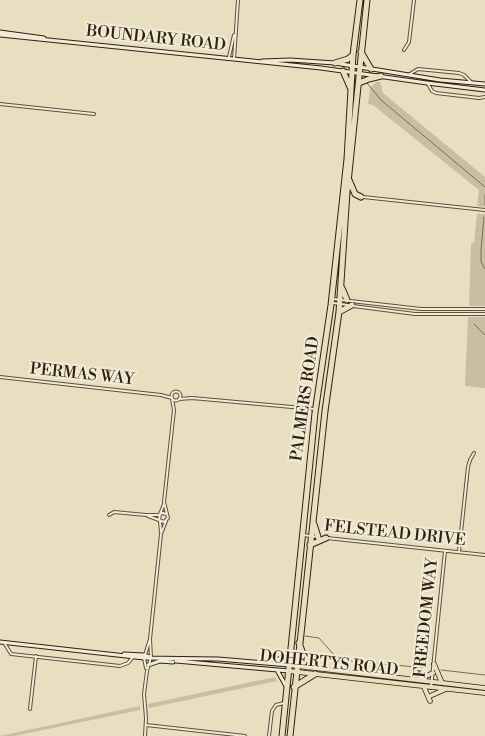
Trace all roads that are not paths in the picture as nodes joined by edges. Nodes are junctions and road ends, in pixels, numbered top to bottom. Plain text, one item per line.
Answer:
1 (238, 0) edge
2 (360, 0) edge
3 (367, 0) edge
4 (414, 0) edge
5 (0, 34) edge
6 (54, 40) junction
7 (404, 50) dead end
8 (361, 52) junction
9 (353, 55) junction
10 (231, 59) junction
11 (282, 60) junction
12 (256, 61) junction
13 (335, 63) junction
14 (287, 65) junction
15 (352, 66) junction
16 (371, 69) junction
17 (359, 70) junction
18 (343, 71) junction
19 (352, 72) junction
20 (410, 74) junction
21 (381, 76) junction
22 (419, 81) junction
23 (359, 83) junction
24 (427, 83) junction
25 (472, 83) junction
26 (485, 84) edge
27 (351, 90) junction
28 (485, 90) edge
29 (485, 97) edge
30 (0, 104) edge
31 (94, 114) dead end
32 (349, 179) junction
33 (344, 195) junction
34 (361, 197) junction
35 (346, 206) junction
36 (485, 210) edge
37 (341, 288) junction
38 (347, 300) junction
39 (332, 301) junction
40 (340, 302) junction
41 (388, 305) junction
42 (352, 306) junction
43 (397, 307) junction
44 (410, 308) junction
45 (464, 309) junction
46 (485, 309) edge
47 (387, 310) junction
48 (339, 312) junction
49 (396, 312) junction
50 (409, 313) junction
51 (464, 314) junction
52 (485, 314) edge
53 (0, 377) edge
54 (173, 392) junction
55 (179, 393) junction
56 (161, 394) junction
57 (192, 398) junction
58 (172, 399) junction
59 (179, 399) junction
60 (174, 410) junction
61 (309, 410) junction
62 (316, 411) junction
63 (474, 453) dead end
64 (164, 502) junction
65 (108, 514) dead end
66 (160, 514) junction
67 (166, 514) junction
68 (146, 515) junction
69 (160, 521) junction
70 (166, 521) junction
71 (313, 521) junction
72 (161, 534) junction
73 (303, 535) junction
74 (311, 536) junction
75 (318, 537) junction
76 (326, 538) junction
77 (310, 545) junction
78 (445, 550) junction
79 (459, 552) junction
80 (485, 555) edge
81 (150, 639) junction
82 (0, 642) edge
83 (5, 643) junction
84 (299, 643) junction
85 (290, 653) junction
86 (113, 655) junction
87 (36, 656) junction
88 (144, 656) junction
89 (133, 657) junction
90 (151, 657) junction
91 (170, 659) junction
92 (178, 662) junction
93 (259, 663) junction
94 (434, 664) junction
95 (148, 666) junction
96 (308, 667) junction
97 (289, 668) junction
98 (296, 669) junction
99 (147, 670) junction
100 (277, 670) junction
101 (433, 672) junction
102 (314, 674) junction
103 (415, 680) junction
104 (432, 682) junction
105 (442, 683) junction
106 (294, 687) junction
107 (424, 687) junction
108 (431, 688) junction
109 (485, 688) edge
110 (288, 689) junction
111 (446, 689) junction
112 (485, 693) edge
113 (430, 696) dead end
114 (430, 701) dead end
115 (286, 702) junction
116 (30, 709) dead end
117 (146, 726) junction
118 (269, 735) edge
119 (145, 736) edge
120 (245, 736) edge
121 (282, 736) edge
122 (290, 736) edge

1 - 10 street
2 - 9 highway, PALMERS ROAD
3 - 8 highway, PALMERS ROAD
4 - 7 street
5 - 6 main road, BOUNDARY ROAD
5 - 6 main road, BOUNDARY ROAD
6 - 10 main road, BOUNDARY ROAD
8 - 16 highway
8 - 17 highway, PALMERS ROAD
9 - 13 highway
9 - 15 highway, PALMERS ROAD
10 - 12 main road, BOUNDARY ROAD
11 - 12 main road, BOUNDARY ROAD
11 - 13 main road, BOUNDARY ROAD
11 - 14 main road
12 - 14 main road, BOUNDARY ROAD
13 - 15 main road, BOUNDARY ROAD
14 - 18 main road, BOUNDARY ROAD
15 - 17 main road, BOUNDARY ROAD
15 - 19 highway, PALMERS ROAD
16 - 17 main road, BOUNDARY ROAD
16 - 20 main road, BOUNDARY ROAD
17 - 19 main road, BOUNDARY ROAD
17 - 21 main road, BOUNDARY ROAD
17 - 23 highway, PALMERS ROAD
18 - 19 main road, BOUNDARY ROAD
18 - 27 highway
19 - 27 highway, PALMERS ROAD
20 - 22 main road
20 - 25 main road, BOUNDARY ROAD
20 - 25 street, BOUNDARY ROAD
21 - 22 main road, BOUNDARY ROAD
21 - 23 highway
22 - 24 main road, BOUNDARY ROAD
23 - 32 highway, PALMERS ROAD
24 - 28 main road, BOUNDARY ROAD
24 - 29 street, BOUNDARY ROAD
25 - 26 main road, BOUNDARY ROAD
27 - 33 highway, PALMERS ROAD
30 - 31 street
32 - 33 highway, PALMERS ROAD
32 - 34 highway
33 - 34 street
33 - 35 highway, PALMERS ROAD
33 - 39 highway, PALMERS ROAD
34 - 35 highway
34 - 36 street
35 - 37 highway, PALMERS ROAD
37 - 38 highway
37 - 40 highway, PALMERS ROAD
38 - 40 street
38 - 41 street
39 - 40 street
39 - 62 highway, PALMERS ROAD
40 - 42 street
40 - 48 highway, PALMERS ROAD
41 - 43 street
41 - 47 street
42 - 47 street
42 - 48 highway
43 - 44 street
43 - 49 street
44 - 45 street
44 - 50 street
45 - 46 street
45 - 51 street
47 - 49 street
48 - 71 highway, PALMERS ROAD
49 - 50 street
50 - 51 street
51 - 52 street
53 - 56 street, PERMAS WAY
54 - 55 street, PERMAS WAY
54 - 56 street, PERMAS WAY
54 - 58 street
55 - 57 street
55 - 59 street
56 - 58 street, PERMAS WAY
57 - 59 street
57 - 61 street
58 - 59 street, PERMAS WAY
58 - 60 street
59 - 60 street
60 - 64 street
61 - 62 street
61 - 62 street
62 - 73 highway, PALMERS ROAD
63 - 79 street
64 - 66 street
64 - 67 street
65 - 68 street
66 - 67 street
66 - 68 street
66 - 69 street
67 - 70 street
68 - 69 street
69 - 70 street
69 - 72 street
70 - 72 street
71 - 74 highway, PALMERS ROAD
71 - 75 highway
72 - 81 street
73 - 74 street, FELSTEAD DRIVE
73 - 85 highway, PALMERS ROAD
74 - 75 street, FELSTEAD DRIVE
74 - 77 highway, PALMERS ROAD
75 - 76 street, FELSTEAD DRIVE
76 - 77 highway
76 - 78 street, FELSTEAD DRIVE
77 - 84 highway, PALMERS ROAD
78 - 79 street, FELSTEAD DRIVE
78 - 94 street, FREEDOM WAY
79 - 80 street, FELSTEAD DRIVE
81 - 88 street
81 - 90 street
82 - 83 main road, DOHERTYS ROAD
83 - 86 main road, DOHERTYS ROAD
83 - 87 street, DOHERTYS ROAD
84 - 96 highway
84 - 98 highway, PALMERS ROAD
85 - 93 main road
85 - 97 highway, PALMERS ROAD
86 - 88 main road, DOHERTYS ROAD
86 - 89 main road, DOHERTYS ROAD
87 - 89 street, DOHERTYS ROAD
87 - 116 street
88 - 89 main road, DOHERTYS ROAD
88 - 90 main road, DOHERTYS ROAD
88 - 99 street
90 - 91 main road, DOHERTYS ROAD
90 - 95 street
91 - 92 main road, DOHERTYS ROAD
91 - 93 main road, DOHERTYS ROAD
92 - 95 main road
92 - 100 main road, DOHERTYS ROAD
93 - 97 main road, DOHERTYS ROAD
94 - 101 street, FREEDOM WAY
94 - 105 main road
95 - 99 street
96 - 98 main road, DOHERTYS ROAD
96 - 103 main road, DOHERTYS ROAD
97 - 98 main road, DOHERTYS ROAD
97 - 100 main road, DOHERTYS ROAD
97 - 110 highway, PALMERS ROAD
98 - 102 main road, DOHERTYS ROAD
98 - 106 highway, PALMERS ROAD
99 - 117 street
100 - 110 main road
101 - 103 main road
101 - 104 street, FREEDOM WAY
102 - 106 highway
102 - 107 main road, DOHERTYS ROAD
103 - 104 main road, DOHERTYS ROAD
104 - 105 main road, DOHERTYS ROAD
104 - 108 street, FREEDOM WAY
105 - 109 main road, DOHERTYS ROAD
106 - 122 highway, PALMERS ROAD
107 - 108 main road, DOHERTYS ROAD
107 - 114 main road
108 - 111 main road, DOHERTYS ROAD
110 - 115 highway, PALMERS ROAD
111 - 112 main road, DOHERTYS ROAD
111 - 113 main road
115 - 118 street
115 - 121 highway, PALMERS ROAD
117 - 119 street
117 - 120 street

